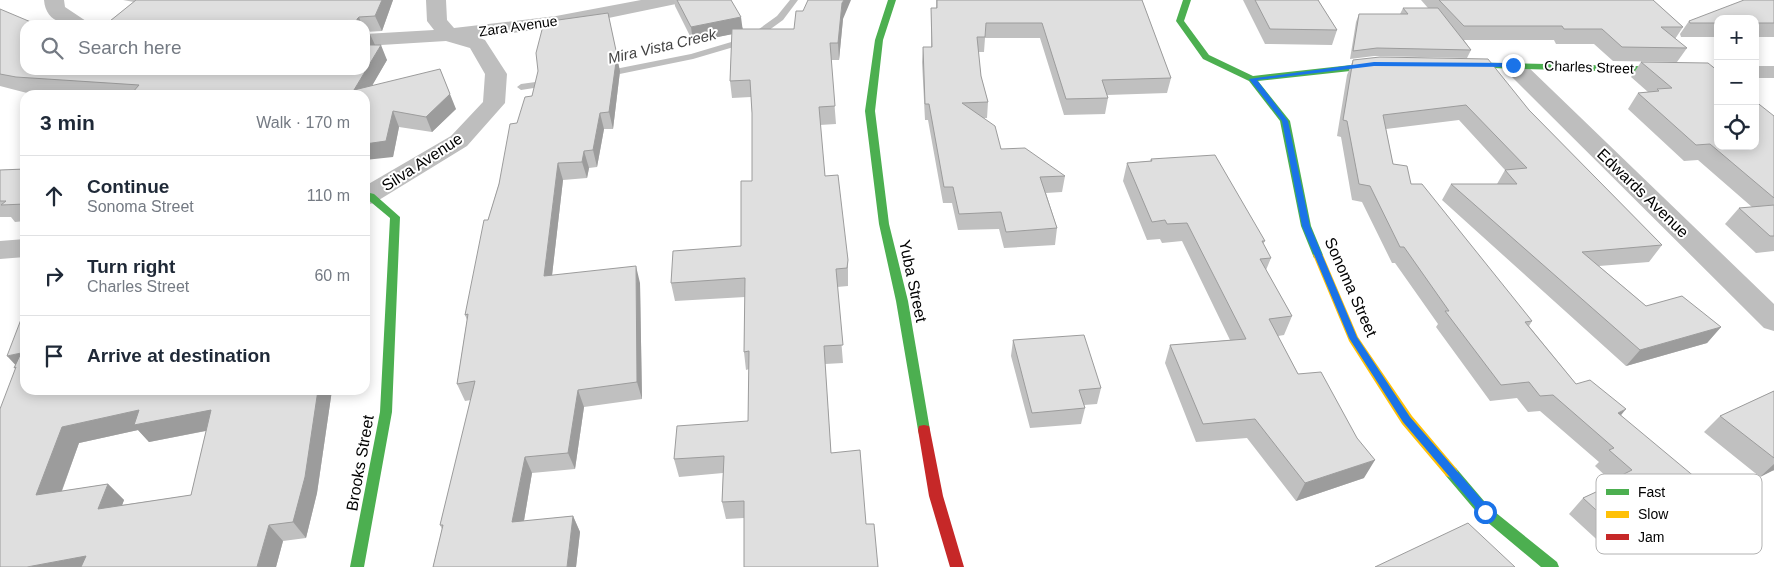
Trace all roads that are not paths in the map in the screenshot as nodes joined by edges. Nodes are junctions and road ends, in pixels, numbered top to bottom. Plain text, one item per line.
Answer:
1 (54, 0) edge
2 (436, 0) edge
3 (670, 0) edge
4 (892, 0) edge
5 (1187, 0) edge
6 (71, 20) edge
7 (450, 36) junction
8 (370, 40) edge
9 (1394, 64) edge
10 (1444, 64) edge
11 (1513, 65) junction
12 (1714, 71) edge
13 (1759, 72) edge
14 (1774, 72) edge
15 (1252, 79) junction
16 (370, 194) edge
17 (370, 198) edge
18 (20, 248) edge
19 (0, 250) edge
20 (1774, 321) edge
21 (357, 567) edge
22 (957, 567) edge
23 (1552, 567) edge

1 - 6 street
2 - 7 street
3 - 7 street, Zara Avenue
4 - 22 street, Yuba Street
5 - 15 street, Sonoma Street
7 - 8 street, Zara Avenue
7 - 16 street, Silva Avenue
9 - 15 street
10 - 11 street, Charles Street
11 - 12 street, Charles Street
11 - 20 street, Edwards Avenue
13 - 14 street
15 - 23 street, Sonoma Street
17 - 21 street, Brooks Street
18 - 19 street

